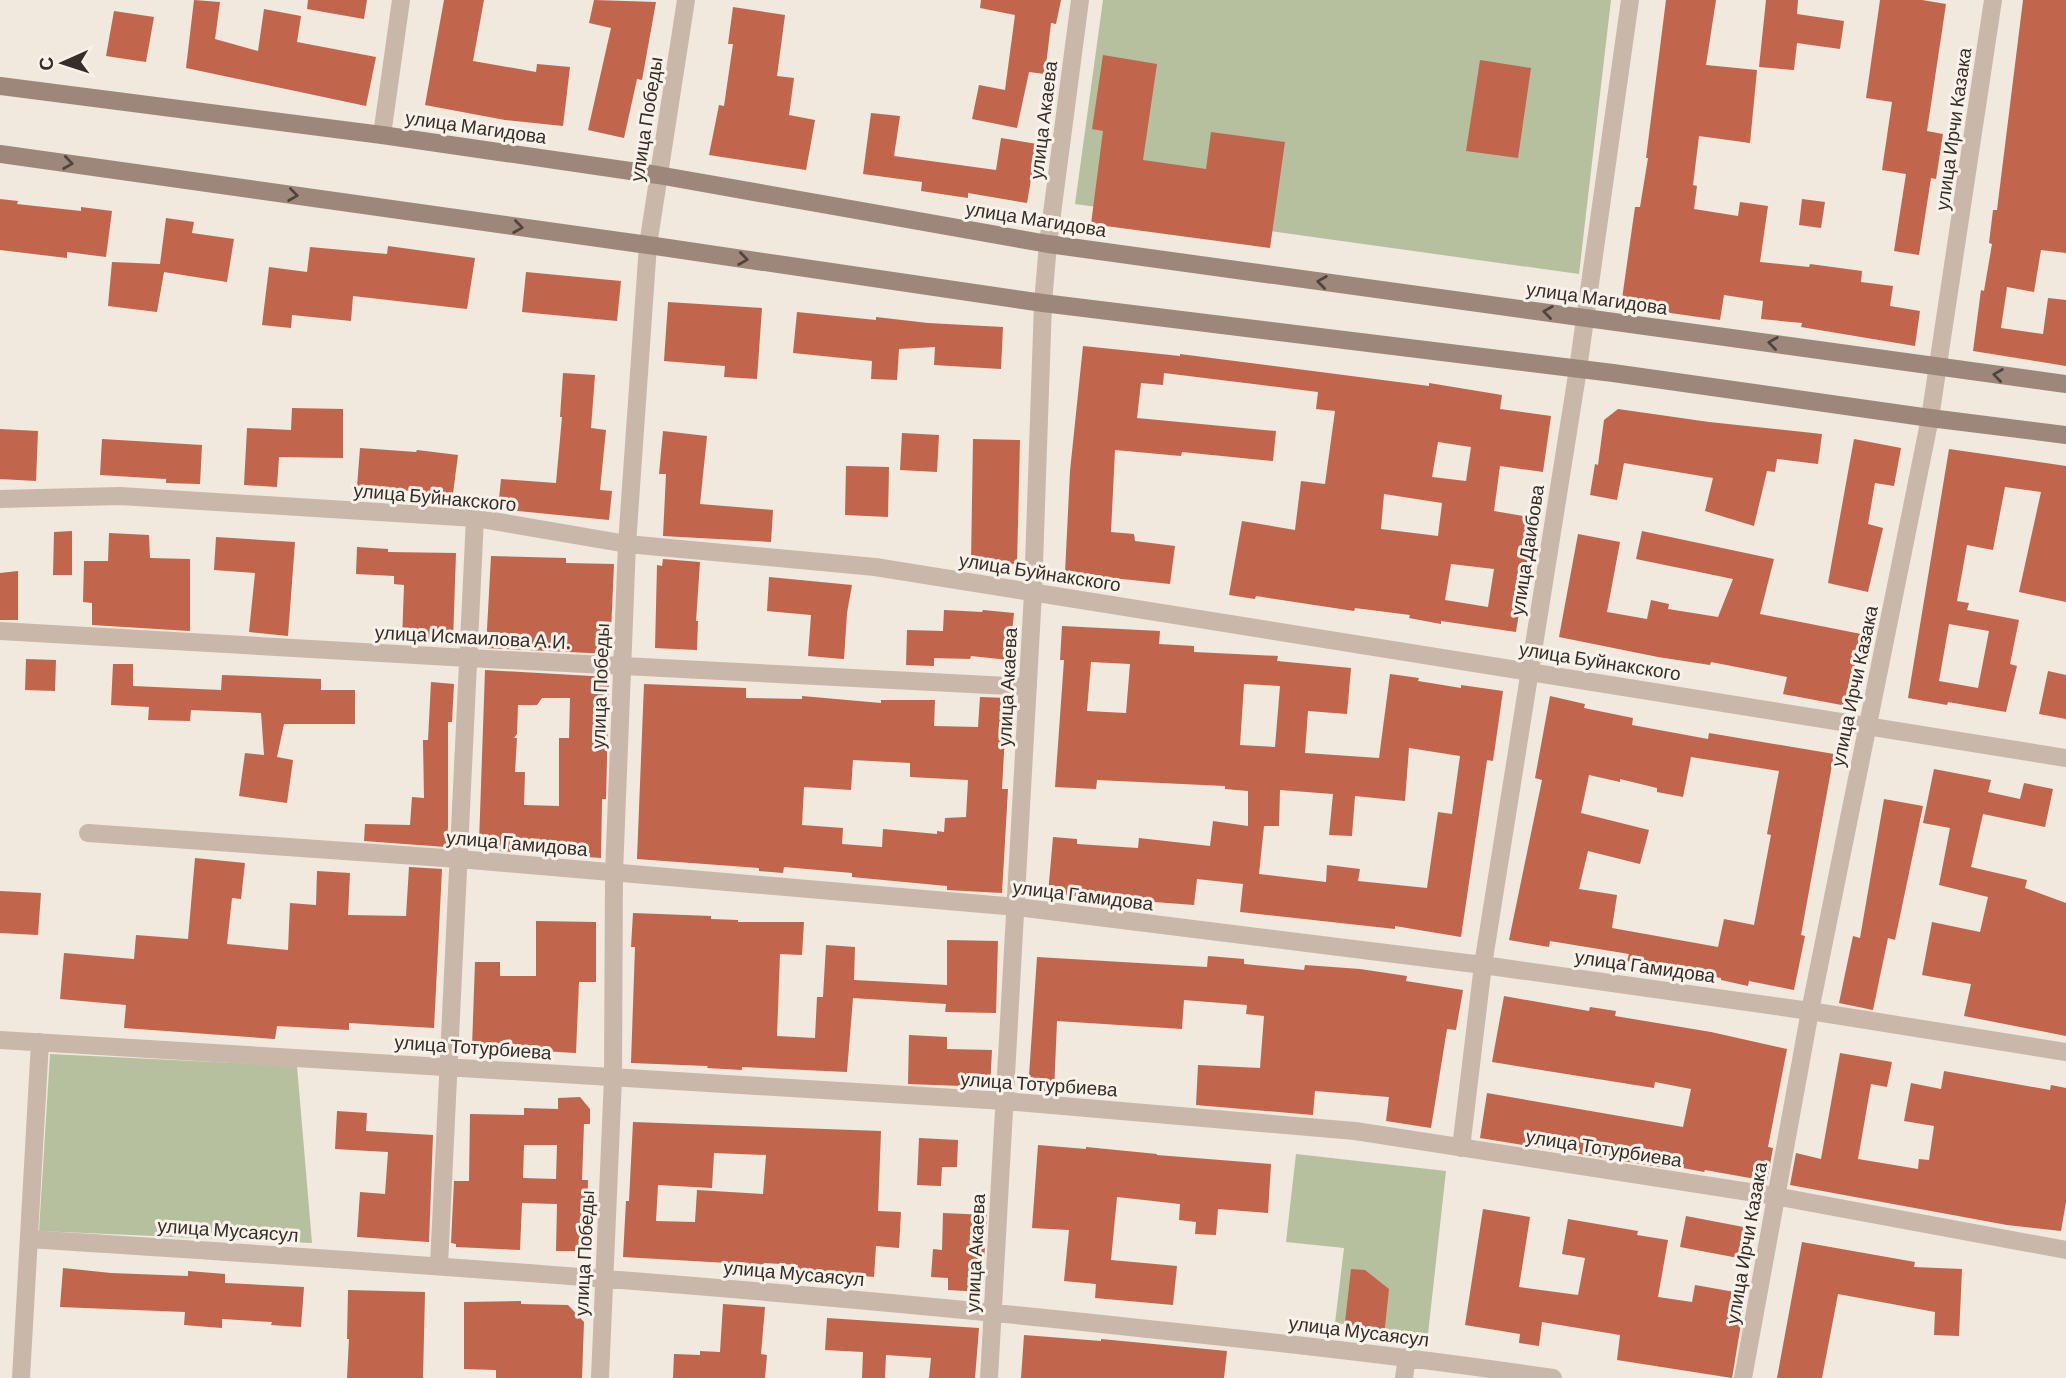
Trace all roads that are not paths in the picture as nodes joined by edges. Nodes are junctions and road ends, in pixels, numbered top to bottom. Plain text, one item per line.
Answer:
1 (401, 0) edge
2 (686, 0) edge
3 (1080, 0) edge
4 (1630, 0) edge
5 (1993, 0) edge
6 (0, 86) edge
7 (382, 135) junction
8 (0, 154) edge
9 (658, 175) junction
10 (1048, 244) junction
11 (648, 245) junction
12 (1043, 303) junction
13 (1584, 317) junction
14 (1940, 366) junction
15 (1578, 369) junction
16 (2066, 384) edge
17 (1930, 418) junction
18 (2066, 435) edge
19 (0, 499) edge
20 (475, 519) junction
21 (627, 544) junction
22 (1033, 593) junction
23 (0, 631) edge
24 (468, 658) junction
25 (622, 665) junction
26 (1529, 671) junction
27 (1028, 687) junction
28 (1867, 727) junction
29 (2066, 758) edge
30 (88, 833) dead end
31 (459, 859) junction
32 (614, 873) junction
33 (1017, 907) junction
34 (1483, 965) junction
35 (1810, 1011) junction
36 (0, 1040) edge
37 (40, 1042) junction
38 (2066, 1052) edge
39 (448, 1066) junction
40 (613, 1077) junction
41 (1005, 1101) junction
42 (1461, 1148) junction
43 (1775, 1196) junction
44 (29, 1239) junction
45 (2066, 1250) edge
46 (439, 1265) junction
47 (604, 1278) junction
48 (993, 1312) junction
49 (1407, 1357) junction
50 (21, 1378) edge
51 (600, 1378) edge
52 (989, 1378) edge
53 (1404, 1378) edge
54 (1553, 1378) edge
55 (1743, 1378) edge

1 - 7 street
2 - 9 street, улица Победы
3 - 10 street, улица Акаева
4 - 13 street, улица Даибова
5 - 14 street, улица Ирчи Казака
6 - 7 main road, улица Магидова
7 - 9 main road, улица Магидова
8 -> 11 main road
9 - 10 main road, улица Магидова
9 - 11 street, улица Победы
10 - 12 street, улица Акаева
13 -> 10 main road, улица Магидова
11 -> 12 main road
11 - 21 street, улица Победы
12 - 15 main road
12 - 22 street, улица Акаева
14 -> 13 main road, улица Магидова
13 - 15 street, улица Даибова
16 -> 14 main road, улица Магидова
14 - 17 street, улица Ирчи Казака
15 - 17 main road
15 - 26 street, улица Даибова
17 - 18 main road
17 - 28 street, улица Ирчи Казака
19 - 20 street, улица Буйнакского
20 - 21 street, улица Буйнакского
20 - 24 street
21 - 22 street, улица Буйнакского
21 - 25 street, улица Победы
22 - 26 street, улица Буйнакского
22 - 27 street, улица Акаева
23 - 24 street, улица Исмаилова А.И.
24 - 25 street, улица Исмаилова А.И.
24 - 31 street
25 - 27 street, улица Исмаилова А.И.
25 - 32 street, улица Победы
26 - 28 street, улица Буйнакского
26 - 34 street, улица Даибова
27 - 33 street, улица Акаева
28 - 29 street, улица Буйнакского
28 - 35 street, улица Ирчи Казака
30 - 31 street, улица Гамидова
31 - 32 street, улица Гамидова
31 - 39 street
32 - 33 street, улица Гамидова
32 - 40 street, улица Победы
33 - 34 street, улица Гамидова
33 - 41 street, улица Акаева
34 - 35 street, улица Гамидова
34 - 42 street, улица Даибова
35 - 38 street, улица Гамидова
35 - 43 street, улица Ирчи Казака
36 - 37 street, улица Тотурбиева
37 - 39 street, улица Тотурбиева
37 - 44 street
39 - 40 street, улица Тотурбиева
39 - 46 street
40 - 41 street, улица Тотурбиева
40 - 47 street, улица Победы
41 - 42 street, улица Тотурбиева
41 - 48 street, улица Акаева
42 - 43 street, улица Тотурбиева
43 - 45 street, улица Тотурбиева
43 - 55 street, улица Ирчи Казака
44 - 46 street, улица Мусаясул
44 - 50 street
46 - 47 street, улица Мусаясул
47 - 48 street, улица Мусаясул
47 - 51 street, улица Победы
48 - 49 street, улица Мусаясул
48 - 52 street, улица Акаева
49 - 53 street
49 - 54 street, улица Мусаясул

